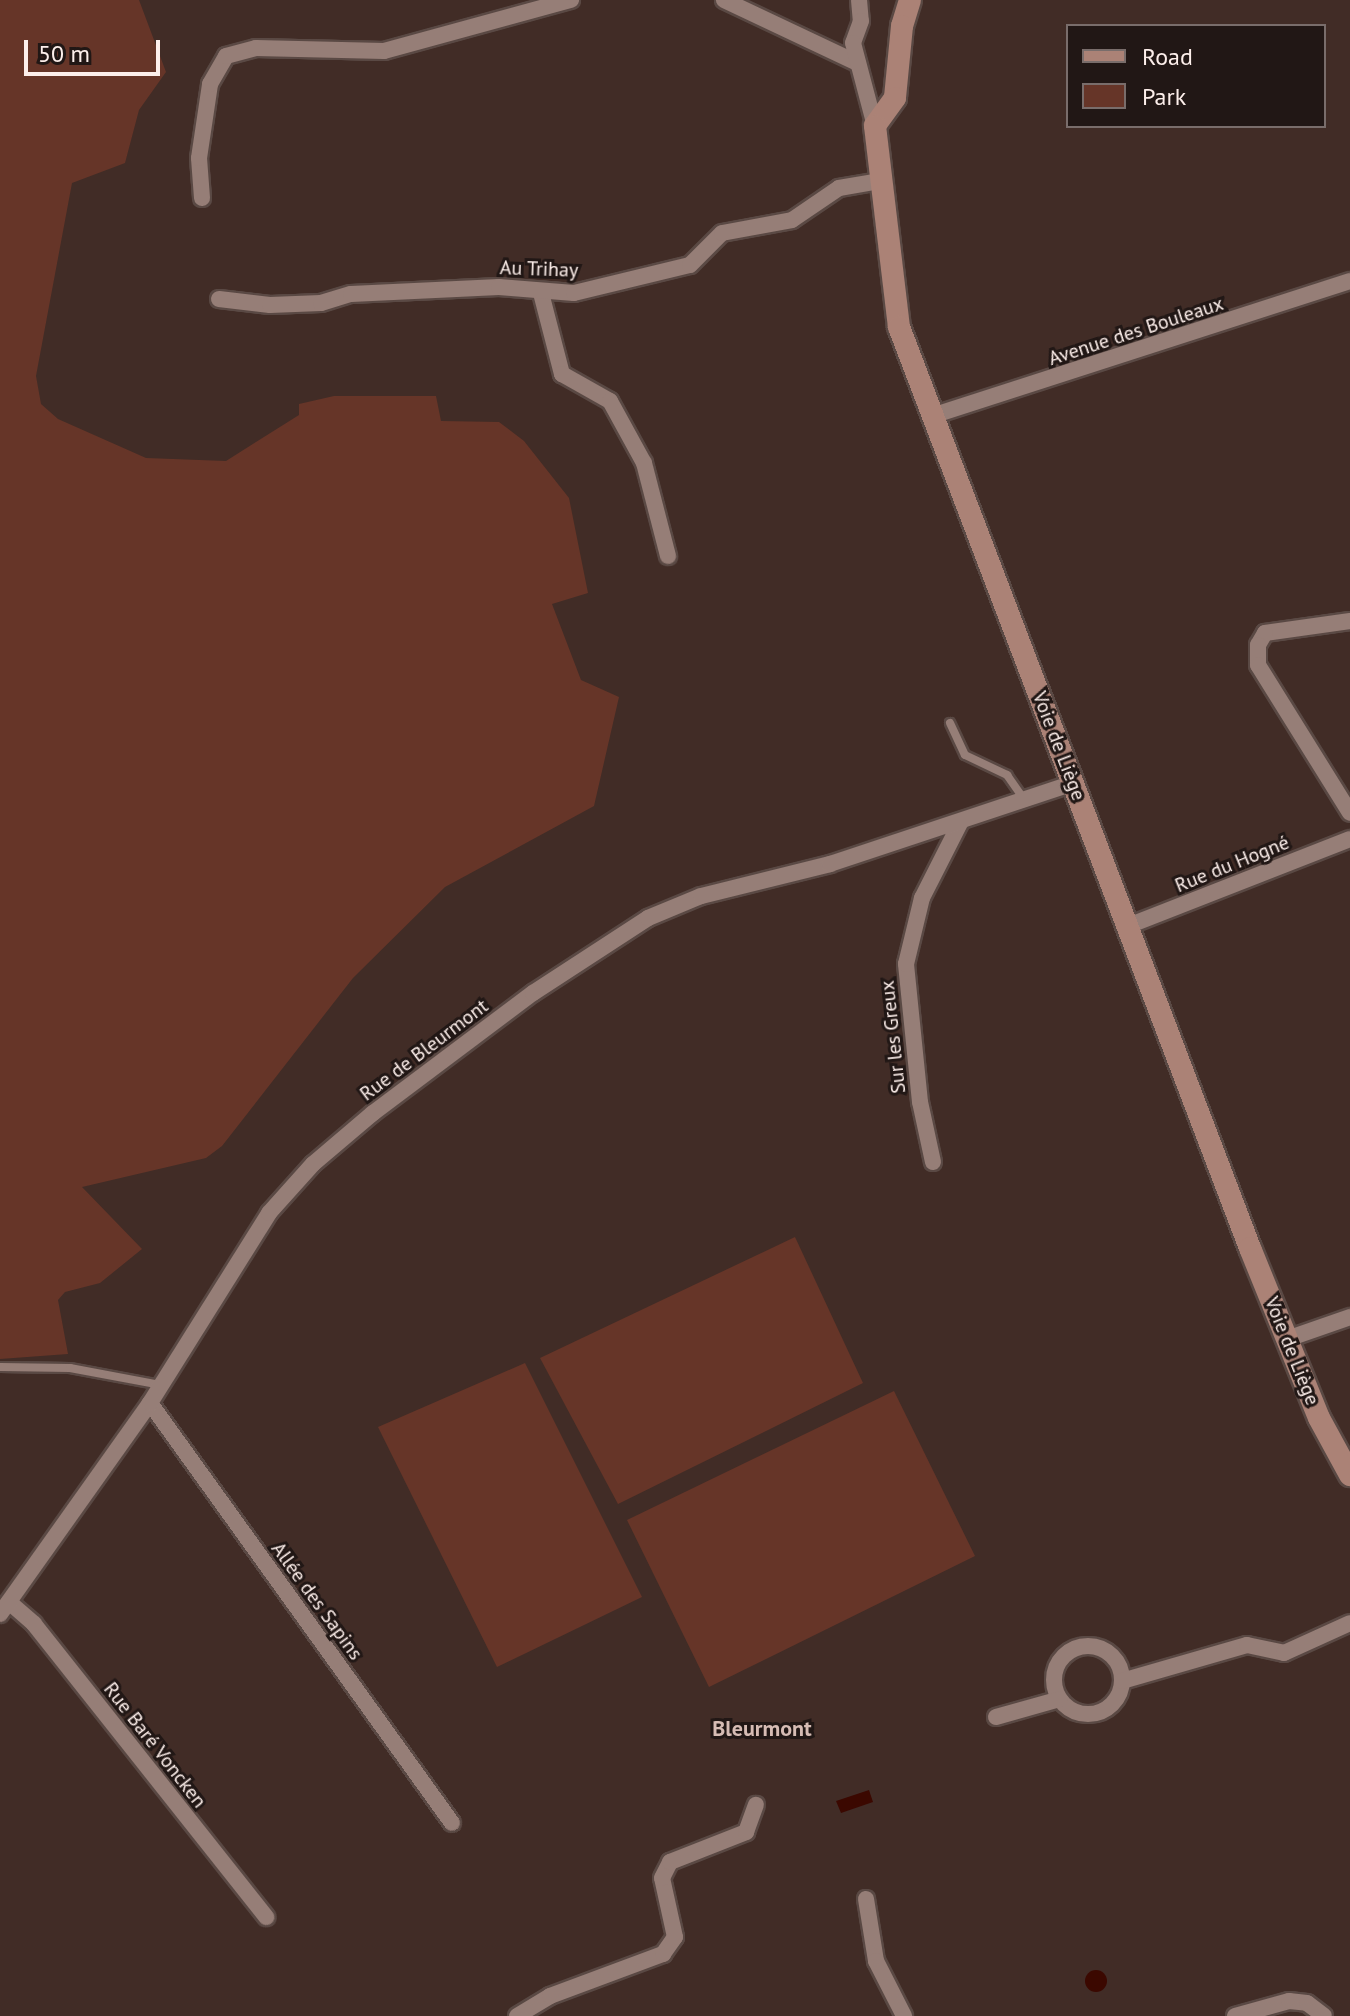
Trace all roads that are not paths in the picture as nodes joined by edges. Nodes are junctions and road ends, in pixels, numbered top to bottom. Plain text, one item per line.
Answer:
1 (571, 0) edge
2 (724, 0) edge
3 (859, 0) edge
4 (910, 0) edge
5 (857, 63) junction
6 (875, 126) junction
7 (880, 181) junction
8 (202, 198) dead end
9 (1350, 281) edge
10 (541, 293) junction
11 (219, 299) dead end
12 (932, 416) junction
13 (668, 556) dead end
14 (1350, 621) edge
15 (950, 723) dead end
16 (1074, 783) junction
17 (1024, 799) junction
18 (1350, 813) edge
19 (961, 821) junction
20 (1350, 839) edge
21 (1128, 926) junction
22 (933, 1162) dead end
23 (1350, 1317) edge
24 (1287, 1339) junction
25 (0, 1367) edge
26 (161, 1385) junction
27 (150, 1403) junction
28 (1350, 1475) edge
29 (4, 1608) edge
30 (1350, 1623) edge
31 (1122, 1681) junction
32 (1060, 1699) junction
33 (996, 1717) dead end
34 (756, 1805) dead end
35 (452, 1823) dead end
36 (866, 1899) dead end
37 (266, 1917) dead end
38 (517, 2016) edge
39 (904, 2016) edge
40 (1235, 2016) edge
41 (1324, 2016) edge

1 - 8 street
2 - 5 street
3 - 5 street
4 - 6 street
5 - 6 street
6 - 7 street, Voie de Liège
7 - 10 street, Au Trihay
7 - 12 street, Voie de Liège
9 - 12 street, Avenue des Bouleaux
10 - 11 street, Au Trihay
10 - 13 street
12 - 16 street, Voie de Liège
14 - 18 street
15 - 17 lane
16 - 17 street, Rue de Bleurmont
16 - 21 street, Voie de Liège
17 - 19 street, Rue de Bleurmont
19 - 22 street, Sur les Greux
19 - 26 street, Rue de Bleurmont
20 - 21 street, Rue du Hogné
21 - 24 street, Voie de Liège
23 - 24 street
24 - 28 street, Voie de Liège
25 - 26 lane
26 - 27 street, Rue de Bleurmont
27 - 29 street, Rue de Bleurmont
27 - 35 street, Allée des Sapins
29 - 37 street, Rue Baré Voncken
30 - 31 street
31 - 32 street
31 - 32 street
32 - 33 street
34 - 38 street
36 - 39 street
40 - 41 street

